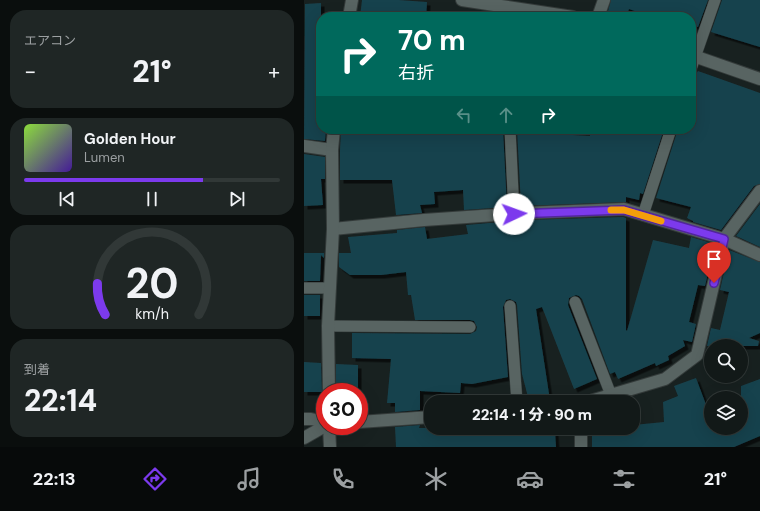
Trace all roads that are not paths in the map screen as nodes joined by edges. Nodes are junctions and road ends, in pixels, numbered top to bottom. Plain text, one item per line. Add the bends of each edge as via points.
1 (352, 0) edge
2 (462, 0) edge
3 (604, 0) edge
4 (715, 0) edge
5 (503, 3) edge
6 (350, 12) edge
7 (548, 12) edge
8 (600, 12) edge
9 (696, 48) edge
10 (696, 57) edge
11 (760, 79) edge
12 (334, 134) edge
13 (510, 134) edge
14 (669, 134) edge
15 (304, 146) edge
16 (332, 150) junction
17 (760, 190) edge
18 (514, 214) junction
19 (643, 215) junction
20 (333, 229) junction
21 (724, 239) junction
22 (760, 255) edge
23 (304, 288) edge
24 (330, 288) junction
25 (574, 302) dead end
26 (510, 306) dead end
27 (328, 326) junction
28 (470, 327) dead end
29 (329, 383) edge
30 (516, 395) edge
31 (611, 395) joint
32 (424, 417) edge
33 (304, 419) edge
34 (316, 420) edge
35 (368, 421) edge
36 (316, 431) edge
37 (329, 435) edge
38 (581, 435) edge
39 (304, 438) edge
40 (330, 447) edge
41 (582, 447) edge

1 - 6 street
2 - 5 street
3 - 8 street
4 - 9 lane
5 - 7 street
10 - 11 street
12 - 16 street
13 - 18 lane
14 - 19 lane
15 - 16 street
16 - 20 street
17 - 21 street
18 - 19 street via 624,210
18 - 20 street
19 - 21 street
20 - 24 street
21 - 22 street
21 - 31 street via 697,355 665,379
23 - 24 lane
24 - 27 street
25 - 31 lane
26 - 30 lane
27 - 28 lane
27 - 29 street
32 - 35 street
33 - 34 street
36 - 39 street
37 - 40 street
38 - 41 street

